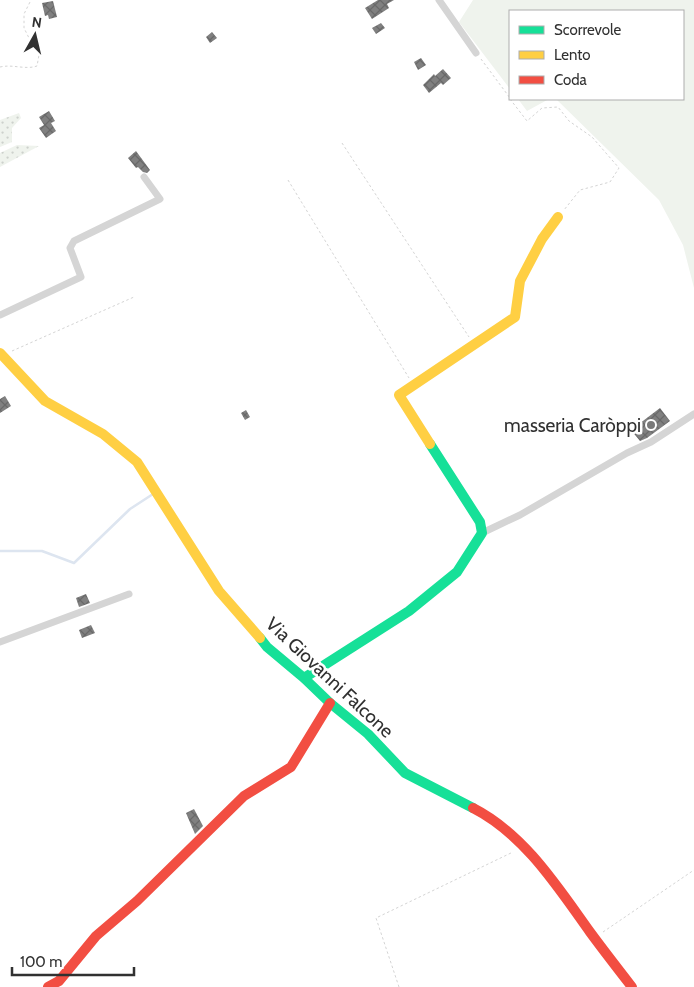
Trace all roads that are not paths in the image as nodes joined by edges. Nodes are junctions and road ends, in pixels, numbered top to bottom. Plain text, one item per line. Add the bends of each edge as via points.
1 (439, 0) edge
2 (476, 53) road end
3 (144, 177) dead end
4 (558, 217) road end
5 (0, 316) edge
6 (1, 354) edge
7 (694, 414) edge
8 (482, 533) junction
9 (129, 594) dead end
10 (0, 642) edge
11 (304, 678) junction
12 (330, 703) junction
13 (48, 987) edge
14 (632, 987) edge

1 - 2 street
3 - 5 street via 160,199 71,244 81,277
4 - 8 street via 520,280 515,317 399,395 480,522
6 - 11 street, Via Giovanni Falcone via 45,401 103,434 137,462 220,591 267,647
7 - 8 street via 651,442
8 - 11 street via 457,572 409,610
9 - 10 street
11 - 12 street, Via Giovanni Falcone
12 - 13 street via 291,767 244,796 137,901 96,936 59,981
12 - 14 street, Via Giovanni Falcone via 368,734 405,773 489,816 522,847 549,874

